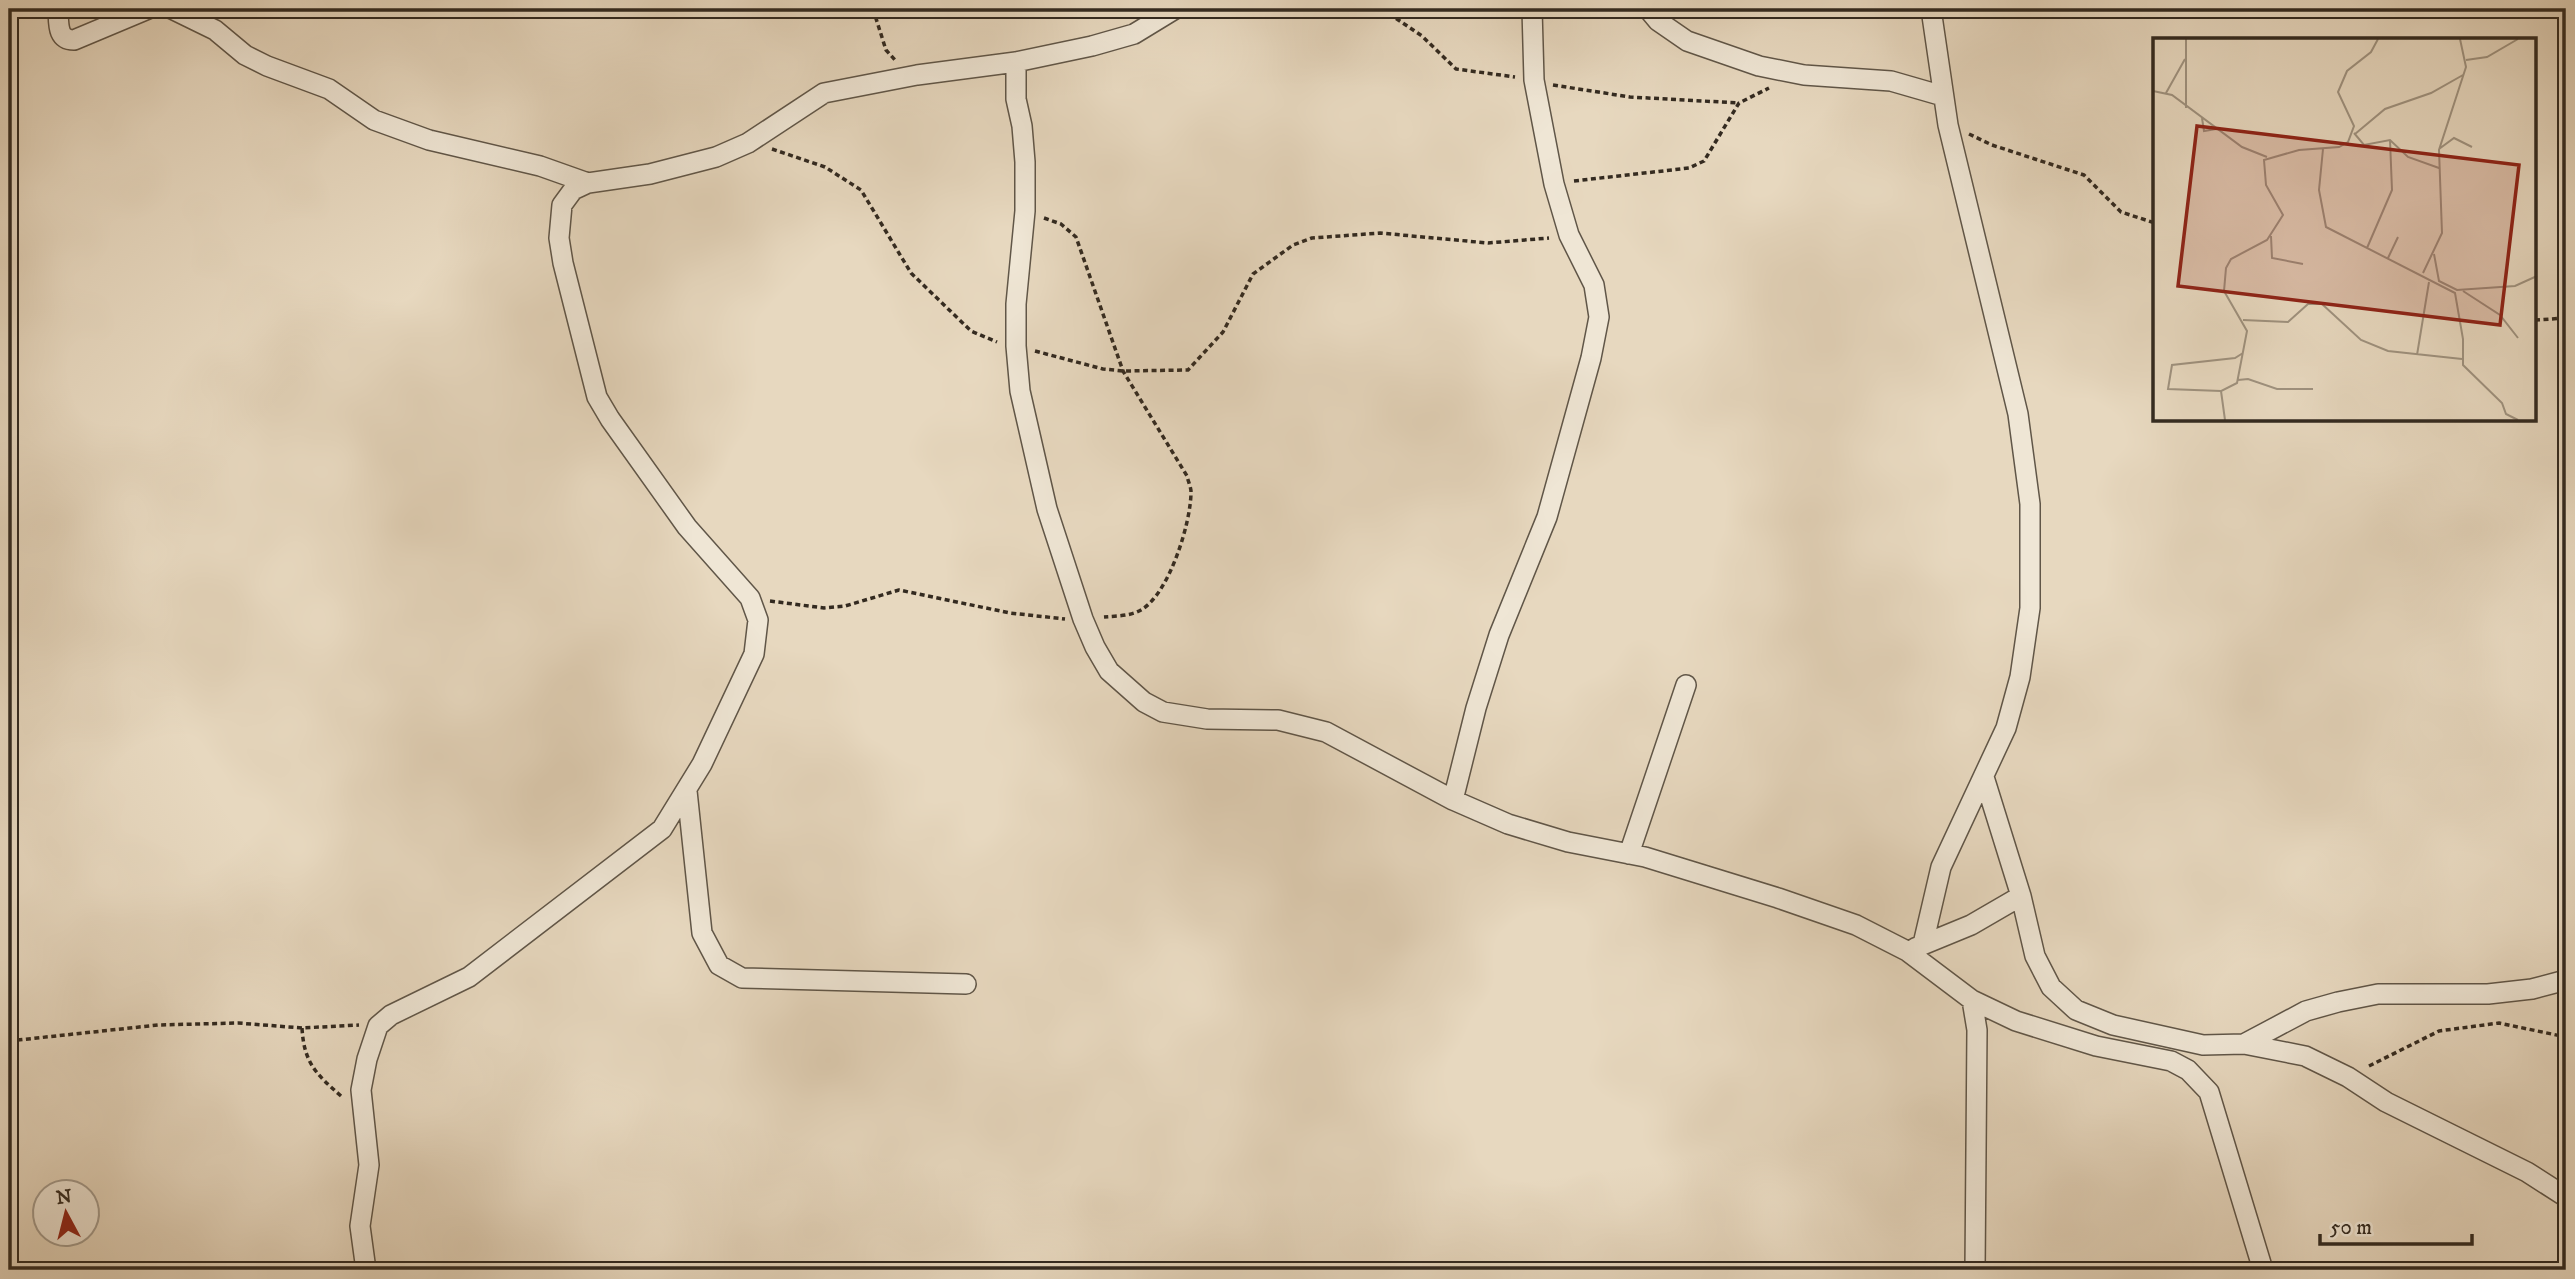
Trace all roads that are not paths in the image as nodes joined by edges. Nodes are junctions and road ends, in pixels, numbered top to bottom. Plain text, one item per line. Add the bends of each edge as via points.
1 (58, 9) edge
2 (148, 9) edge
3 (173, 9) edge
4 (1532, 9) edge
5 (1648, 9) edge
6 (1931, 9) edge
7 (1173, 11) edge
8 (1016, 62) junction
9 (1943, 96) junction
10 (546, 168) junction
11 (588, 183) junction
12 (561, 212) junction
13 (1686, 685) dead end
14 (1984, 777) junction
15 (687, 791) junction
16 (1453, 800) junction
17 (1629, 854) junction
18 (2021, 896) junction
19 (1915, 947) junction
20 (2566, 981) edge
21 (966, 984) dead end
22 (1972, 1000) junction
23 (2245, 1044) junction
24 (2566, 1197) edge
25 (366, 1270) edge
26 (1975, 1270) edge
27 (2263, 1270) edge

1 - 2 street via 60,31 68,40
3 - 10 street via 215,30 245,55 329,89 374,120 429,140
4 - 16 street via 1534,80 1554,184 1569,235 1594,285 1599,317 1547,517 1499,635
5 - 9 street via 1687,41 1759,66 1804,75 1891,81
6 - 9 street
7 - 8 street via 1134,34
8 - 11 street via 824,93 756,138 706,160
8 - 16 street via 1025,211 1016,304 1020,391 1047,509 1083,619 1109,671 1144,702 1163,712 1207,719 1278,720 1326,732
9 - 14 street via 2018,414 2030,504 2030,608 2020,677 2006,727
10 - 11 street
10 - 12 street via 554,178
11 - 12 street via 573,190
12 - 15 street via 559,238 597,397 687,527 750,598 758,620 754,654
13 - 17 street
14 - 18 street
14 - 19 street via 1941,867
15 - 21 street via 702,933 719,965 742,978
15 - 25 street via 662,829 507,949 469,977 391,1015 379,1026 361,1090 369,1165 360,1226
16 - 17 street via 1508,824
17 - 19 street via 1778,898
18 - 19 street via 1971,925
18 - 23 street via 2035,956 2051,986 2076,1010 2113,1024 2203,1045
19 - 22 street
20 - 23 street via 2488,994 2378,995 2337,1002 2305,1012
22 - 26 street via 1977,1030
22 - 27 street via 2063,1037 2171,1061 2189,1070 2210,1092
23 - 24 street via 2305,1056

